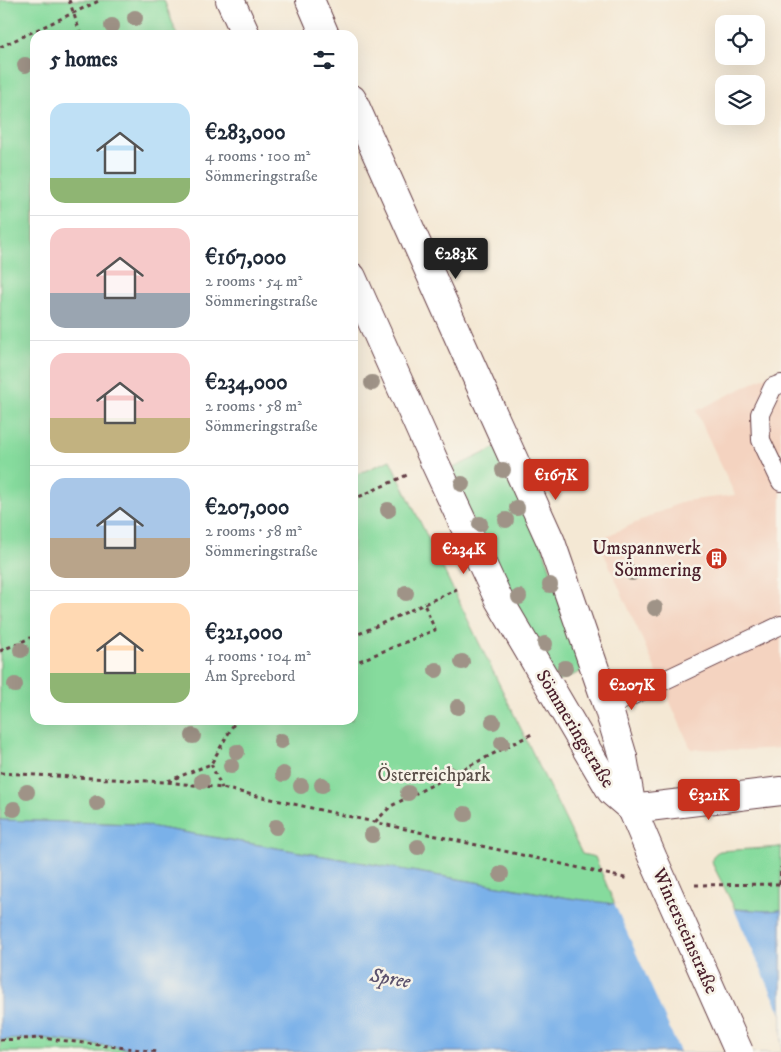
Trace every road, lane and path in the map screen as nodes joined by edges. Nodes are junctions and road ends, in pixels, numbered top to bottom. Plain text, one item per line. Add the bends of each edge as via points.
1 (69, 0) edge
2 (101, 0) edge
3 (230, 0) edge
4 (310, 0) edge
5 (37, 30) edge
6 (79, 30) edge
7 (244, 30) edge
8 (323, 30) edge
9 (30, 33) edge
10 (0, 47) edge
11 (358, 113) edge
12 (358, 290) edge
13 (781, 384) edge
14 (407, 475) dead end
15 (781, 482) edge
16 (358, 497) edge
17 (457, 589) dead end
18 (424, 604) junction
19 (781, 625) edge
20 (358, 634) edge
21 (30, 638) edge
22 (0, 651) edge
23 (358, 662) edge
24 (608, 707) junction
25 (233, 725) edge
26 (532, 734) dead end
27 (211, 764) junction
28 (0, 773) edge
29 (166, 782) junction
30 (222, 788) junction
31 (781, 791) edge
32 (632, 809) junction
33 (374, 822) junction
34 (781, 867) edge
35 (634, 880) dead end
36 (781, 884) edge
37 (693, 885) dead end
38 (0, 1040) edge
39 (158, 1052) edge
40 (739, 1052) edge

1 - 6 path, bridge
2 - 5 path
3 - 7 street
4 - 8 street
9 - 10 path
11 - 24 street, Sömmeringstraße via 551,542
12 - 32 street, Sömmeringstraße via 499,600 611,792
13 - 15 lane via 773,387 760,414 761,440
14 - 16 path
17 - 18 path
18 - 20 path
18 - 23 path via 435,630
19 - 24 lane
21 - 22 path
24 - 32 street, Sömmeringstraße via 623,757
25 - 27 path
26 - 33 path via 391,806
27 - 29 path
27 - 30 path
28 - 29 path
29 - 30 path
30 - 33 path
31 - 32 street
32 - 40 street, Wintersteinstraße, bridge
33 - 35 path
34 - 36 path
36 - 37 path
38 - 39 path via 42,1038

